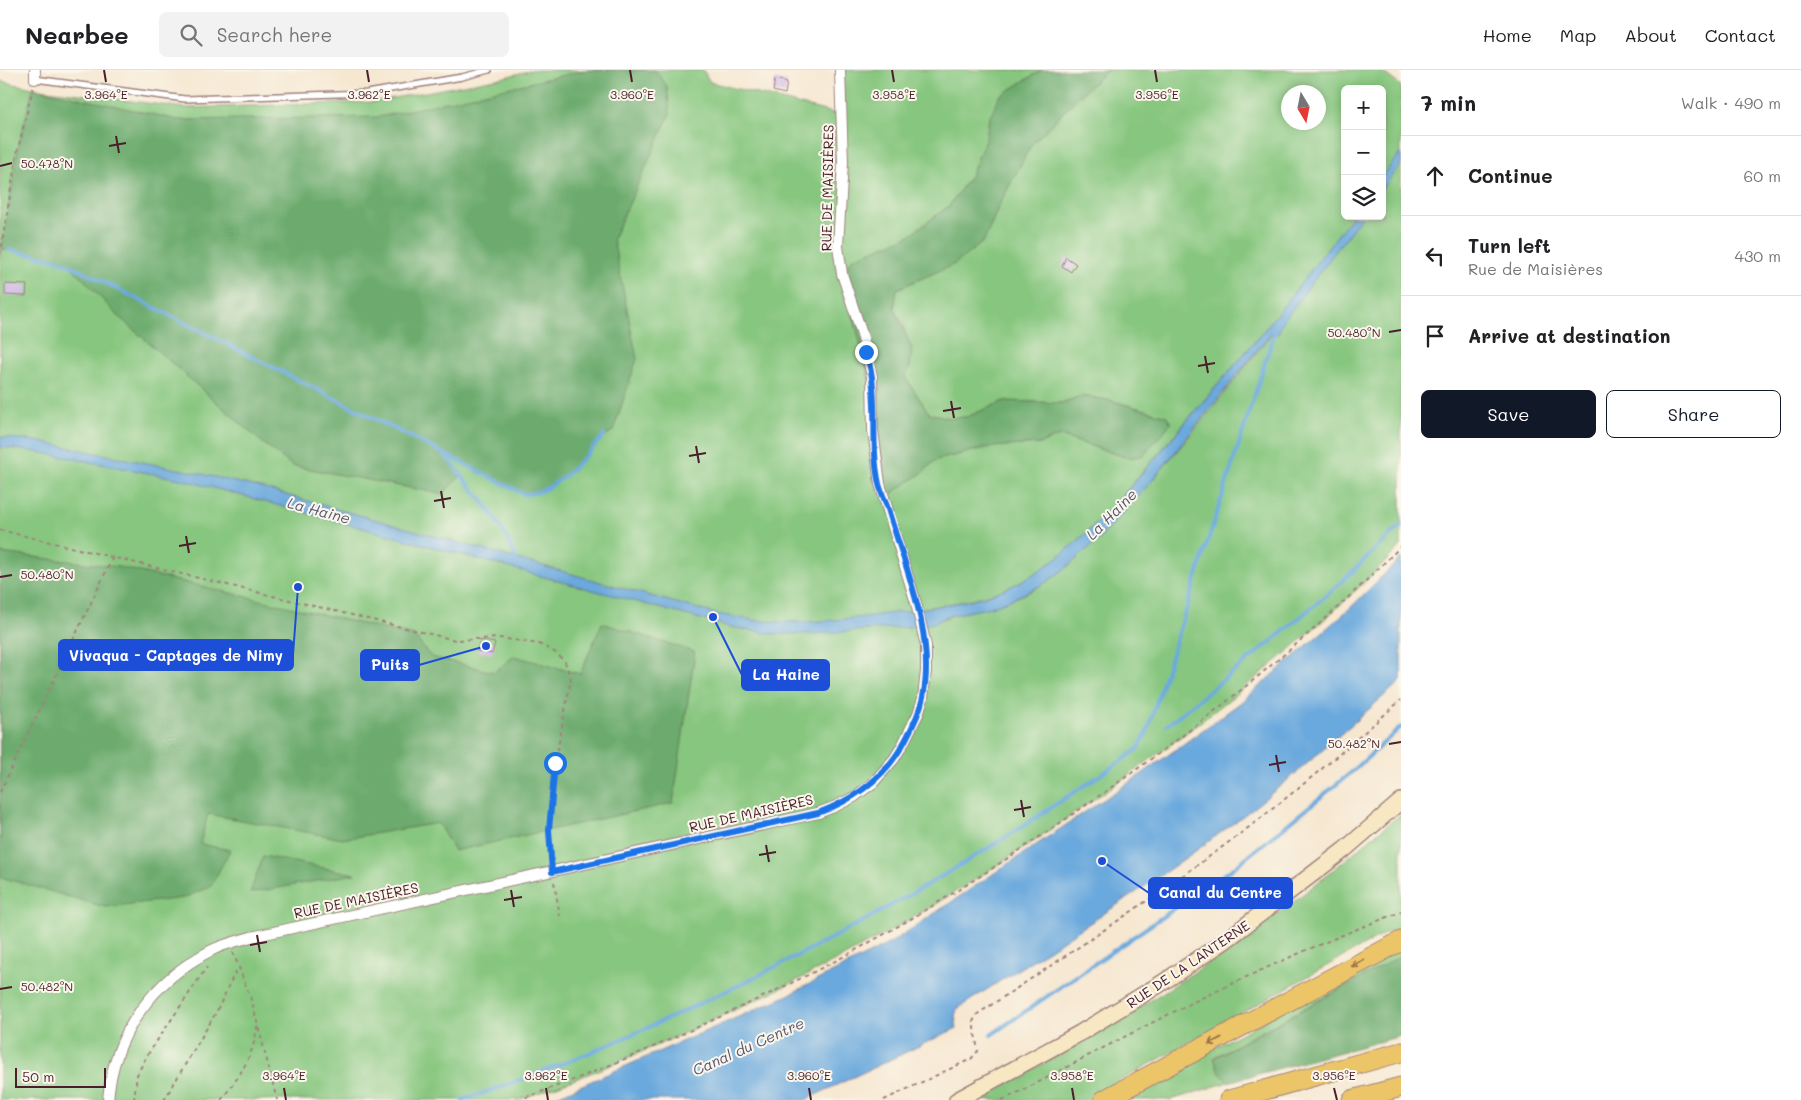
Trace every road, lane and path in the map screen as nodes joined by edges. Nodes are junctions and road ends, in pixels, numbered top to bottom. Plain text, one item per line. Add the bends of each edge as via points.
1 (489, 70) edge
2 (840, 70) edge
3 (35, 74) edge
4 (0, 255) edge
5 (0, 530) edge
6 (1401, 546) edge
7 (112, 557) junction
8 (1401, 700) edge
9 (0, 792) edge
10 (1401, 801) edge
11 (552, 872) junction
12 (1401, 912) edge
13 (560, 916) dead end
14 (1401, 940) edge
15 (225, 945) junction
16 (238, 968) dead end
17 (258, 1024) junction
18 (1396, 1053) edge
19 (1401, 1087) edge
20 (108, 1100) edge
21 (134, 1100) edge
22 (164, 1100) edge
23 (220, 1100) edge
24 (277, 1100) edge
25 (518, 1100) edge
26 (884, 1100) edge
27 (957, 1100) edge
28 (1002, 1100) edge
29 (1104, 1100) edge
30 (1229, 1100) edge
31 (1352, 1100) edge

1 - 3 lane via 366,93 185,98
2 - 11 street, RUE DE MAISIÈRES via 843,163 838,246 842,274 872,376 873,430 880,484 926,646 923,698 918,714 894,760 872,783 836,806 818,813
3 - 4 path via 17,153
5 - 7 path
6 - 25 path via 1319,624 1183,736 956,891 878,938 795,982 669,1040
7 - 9 path
7 - 11 path via 456,640 500,638 539,644 556,653 565,662 571,679 555,763 549,830
8 - 26 path via 1231,841 976,1015 973,1022 978,1051 971,1059
10 - 27 main road, RUE DE LA LANTERNE via 1294,890 1202,957 1080,1033
11 - 13 path
11 - 15 street, RUE DE MAISIÈRES
12 - 28 path via 1334,937 1216,991
14 -> 29 highway
15 - 17 path via 252,1002
15 - 20 street, RUE DE MAISIÈRES via 176,972 142,1007 123,1040
15 - 21 path via 146,1057 138,1075
16 - 22 path via 217,1011
17 - 23 path via 256,1044 249,1059
17 - 24 path
18 - 30 highway
19 - 31 highway

